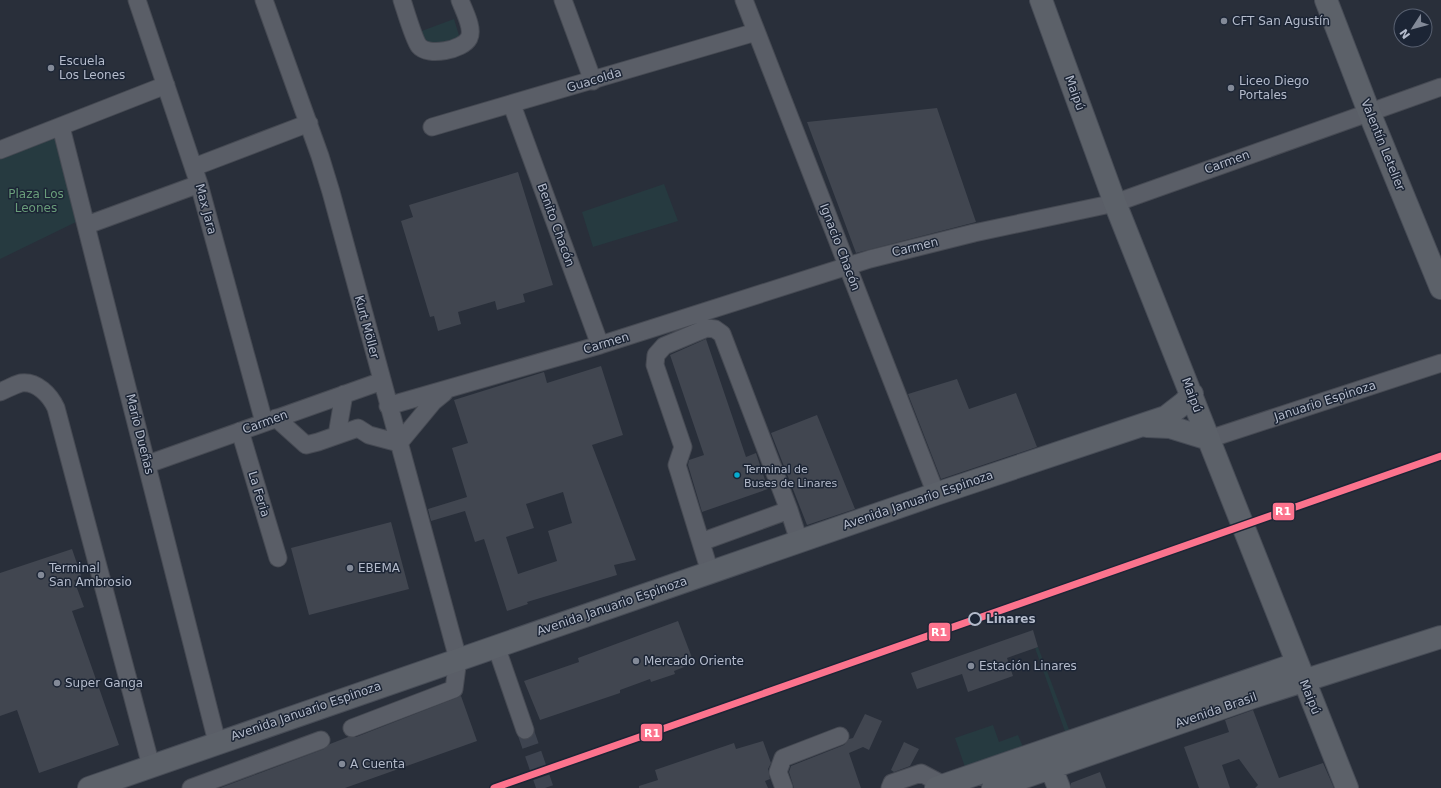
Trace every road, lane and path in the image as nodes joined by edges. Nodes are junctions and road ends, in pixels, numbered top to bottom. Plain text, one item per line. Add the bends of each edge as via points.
1 (137, 0) edge
2 (264, 0) edge
3 (402, 0) edge
4 (460, 0) edge
5 (563, 0) edge
6 (744, 0) edge
7 (1041, 0) edge
8 (1326, 0) edge
9 (756, 32) junction
10 (593, 81) junction
11 (166, 85) junction
12 (1441, 87) edge
13 (512, 105) junction
14 (1369, 112) junction
15 (309, 123) junction
16 (61, 127) junction
17 (432, 127) dead end
18 (0, 150) edge
19 (194, 167) junction
20 (199, 184) junction
21 (1115, 203) junction
22 (87, 225) junction
23 (847, 266) junction
24 (1441, 288) edge
25 (600, 345) junction
26 (1441, 363) edge
27 (382, 381) junction
28 (449, 389) junction
29 (0, 392) edge
30 (344, 394) junction
31 (1192, 394) junction
32 (388, 406) junction
33 (270, 420) junction
34 (1136, 427) junction
35 (240, 431) junction
36 (337, 435) junction
37 (1209, 439) junction
38 (399, 443) junction
39 (148, 464) junction
40 (936, 494) junction
41 (789, 510) junction
42 (799, 541) junction
43 (701, 542) junction
44 (278, 558) dead end
45 (710, 572) junction
46 (1441, 637) edge
47 (496, 646) junction
48 (458, 659) junction
49 (1300, 672) junction
50 (352, 728) dead end
51 (524, 730) tunnel mouth
52 (840, 736) dead end
53 (321, 740) dead end
54 (217, 742) junction
55 (1047, 759) junction
56 (151, 766) junction
57 (942, 786) edge
58 (89, 788) edge
59 (191, 788) edge
60 (784, 788) edge
61 (890, 788) edge
62 (993, 788) edge
63 (1059, 788) edge
64 (1347, 788) edge

1 - 11 street, Max Jara
2 - 15 street, Kurt Möller
3 - 4 street via 418,46 427,52 436,53 463,44 469,38 470,29
5 - 10 street
6 - 9 street, Ignacio Chacón
7 - 21 main road, Maipú
8 - 14 main road, Valentín Letelier
9 - 10 street, Guacolda
9 - 23 street, Ignacio Chacón
10 - 13 street, Guacolda
11 - 16 street
11 - 19 street, Max Jara
12 - 14 street, Carmen
13 - 17 street, Guacolda
13 - 25 street, Benito Chacón
14 - 21 street, Carmen
14 - 24 main road, Valentín Letelier
15 - 19 street
15 - 27 street, Kurt Möller via 331,192
16 - 18 street
16 - 22 street, Mario Dueñas
19 - 20 street, Max Jara
20 - 22 street
20 - 33 street, Max Jara
21 - 23 street, Carmen via 974,233
21 - 31 main road, Maipú
22 - 39 street, Mario Dueñas
23 - 25 street, Carmen
23 - 40 street, Ignacio Chacón
25 - 28 street, Carmen
26 - 37 street, Januario Espinoza
27 - 30 street, Carmen
27 - 32 street, Kurt Möller
28 - 32 street, Carmen
28 - 38 street via 433,402
29 - 56 street via 22,383 30,384 44,391 56,408
30 - 33 street, Carmen
30 - 36 street
31 - 34 main road, Avenida Januario Espinoza via 1172,414
31 - 37 main road, Maipú
32 - 38 street, Kurt Möller
33 - 35 street, Carmen
33 - 36 street via 306,445
34 - 37 main road, Avenida Januario Espinoza via 1170,427
34 - 40 main road, Avenida Januario Espinoza
35 - 39 street, Carmen
35 - 44 street, La Feria
36 - 38 street via 358,428 369,436
37 - 49 main road, Maipú
38 - 48 street, Kurt Möller
39 - 54 street, Mario Dueñas
40 - 42 main road, Avenida Januario Espinoza
41 - 42 street
41 - 43 street
41 - 43 street via 722,334 715,329 707,328 664,346 659,350 655,360 656,370 683,447 677,465
42 - 45 main road, Avenida Januario Espinoza
43 - 45 street
45 - 47 main road, Avenida Januario Espinoza
46 - 49 main road, Avenida Brasil
47 - 48 main road, Avenida Januario Espinoza
47 - 51 street
48 - 50 street via 454,689
48 - 54 main road, Avenida Januario Espinoza
49 - 55 main road, Avenida Brasil
49 - 64 main road, Maipú
52 - 60 street via 782,758 778,772
53 - 59 street
54 - 56 main road, Avenida Januario Espinoza
55 - 57 main road, Avenida Brasil
55 - 62 main road, Avenida Brasil
55 - 63 main road
56 - 58 main road, Avenida Januario Espinoza
57 - 61 street via 921,773 892,783

